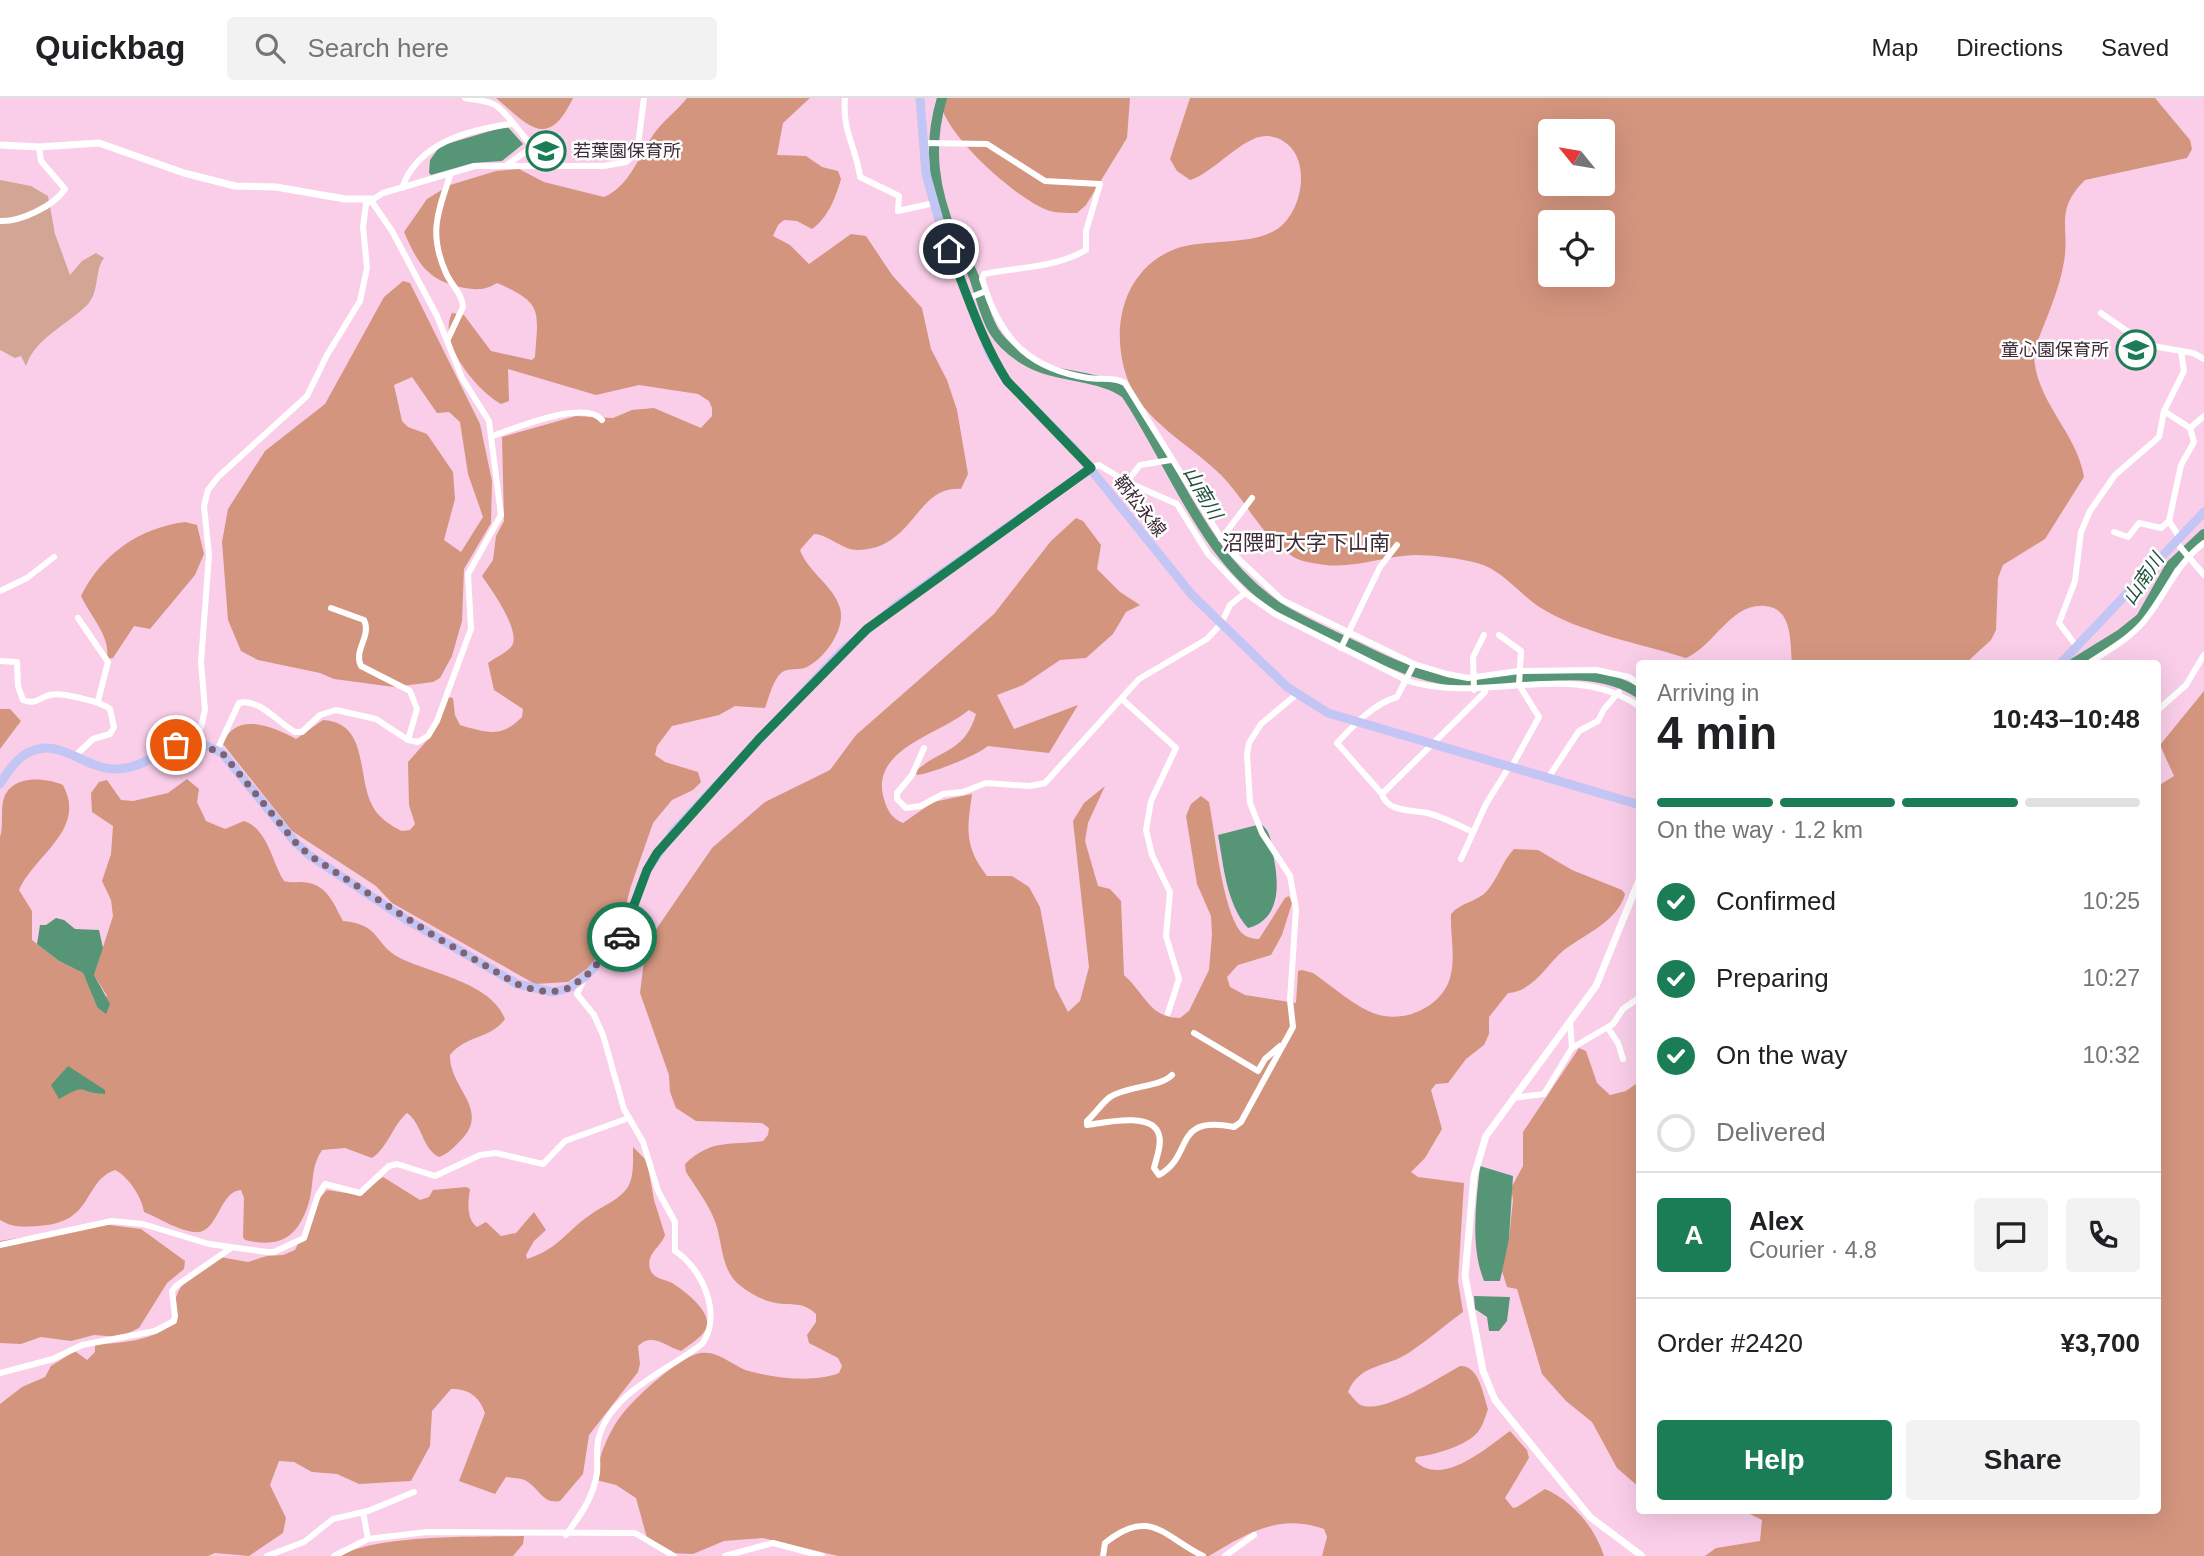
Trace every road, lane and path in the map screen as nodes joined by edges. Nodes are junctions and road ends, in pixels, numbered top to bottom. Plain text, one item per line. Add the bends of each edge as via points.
1 (465, 98) edge
2 (645, 98) edge
3 (845, 98) edge
4 (920, 98) edge
5 (511, 124) junction
6 (925, 143) junction
7 (0, 145) edge
8 (39, 147) junction
9 (531, 148) junction
10 (506, 165) junction
11 (545, 166) junction
12 (451, 173) junction
13 (402, 188) junction
14 (371, 199) junction
15 (934, 203) junction
16 (0, 221) edge
17 (986, 291) junction
18 (972, 297) junction
19 (2101, 313) dead end
20 (447, 341) junction
21 (2181, 351) junction
22 (2204, 359) edge
23 (2164, 411) junction
24 (2204, 416) edge
25 (602, 420) dead end
26 (2190, 428) junction
27 (493, 436) junction
28 (1169, 460) junction
29 (1091, 468) junction
30 (1127, 482) junction
31 (1251, 498) dead end
32 (2204, 512) edge
33 (2169, 521) junction
34 (2114, 532) dead end
35 (1221, 539) junction
36 (2179, 542) junction
37 (2204, 543) edge
38 (1397, 545) dead end
39 (2189, 554) junction
40 (54, 557) dead end
41 (2204, 575) edge
42 (0, 591) edge
43 (1245, 593) junction
44 (331, 608) dead end
45 (78, 618) dead end
46 (1221, 624) junction
47 (1348, 633) junction
48 (1484, 635) dead end
49 (1499, 635) dead end
50 (1342, 646) junction
51 (2077, 648) junction
52 (2204, 655) edge
53 (2065, 660) edge
54 (2094, 660) edge
55 (0, 661) edge
56 (1414, 665) junction
57 (1519, 678) junction
58 (1409, 679) junction
59 (1636, 682) edge
60 (1475, 683) junction
61 (1484, 689) junction
62 (1619, 692) junction
63 (1297, 694) junction
64 (1123, 700) junction
65 (98, 701) junction
66 (1636, 704) edge
67 (2161, 707) edge
68 (1356, 723) junction
69 (408, 740) junction
70 (197, 743) junction
71 (1431, 745) junction
72 (924, 748) dead end
73 (216, 750) junction
74 (74, 757) junction
75 (1510, 767) junction
76 (1548, 778) junction
77 (0, 784) edge
78 (1382, 794) junction
79 (1636, 804) edge
80 (1473, 832) junction
81 (1461, 859) dead end
82 (1636, 889) edge
83 (585, 977) junction
84 (1636, 999) edge
85 (1168, 1013) dead end
86 (1570, 1022) junction
87 (1608, 1028) junction
88 (1194, 1033) dead end
89 (1287, 1040) junction
90 (1573, 1048) junction
91 (1623, 1059) dead end
92 (1172, 1074) dead end
93 (1511, 1098) junction
94 (629, 1118) junction
95 (0, 1245) edge
96 (231, 1248) junction
97 (0, 1373) edge
98 (414, 1492) dead end
99 (363, 1512) junction
100 (566, 1535) junction
101 (1254, 1535) dead end
102 (368, 1539) junction
103 (267, 1556) edge
104 (334, 1556) edge
105 (674, 1556) edge
106 (725, 1556) edge
107 (822, 1556) edge
108 (1103, 1556) edge
109 (1203, 1556) edge
110 (1225, 1556) edge
111 (1642, 1556) edge

1 - 5 street via 494,104
2 - 11 street via 638,145 626,162
3 - 15 street via 846,134 860,177 899,196 898,211
4 - 6 main road
5 - 9 street
5 - 13 street via 440,142
6 - 15 main road via 926,174
6 - 17 street via 988,144 1045,181 1100,184 1086,231 1086,250 1042,267 984,274
7 - 8 street
8 - 14 street via 99,143 234,186
8 - 16 street via 41,161 65,189 59,198 13,222
9 - 10 street
9 - 11 street
10 - 11 street
10 - 12 street
12 - 13 street
12 - 20 street via 437,208 436,236 444,270 463,307
13 - 14 street
14 - 20 street
14 - 70 street via 363,227 367,268 360,300 317,379 307,396 208,491 204,506 209,555 201,662 205,710
15 - 18 main road
17 - 18 street
17 - 28 street via 1000,327 1036,361 1086,378 1125,383 1164,444
18 - 29 main road via 990,354 1007,381
19 - 21 street via 2147,345
20 - 27 street
21 - 22 street
21 - 23 street via 2184,370
23 - 26 street
23 - 51 street via 2159,437 2102,490 2081,532 2075,581 2059,623
24 - 26 street
25 - 27 street via 593,412 575,411
26 - 33 street via 2194,442 2181,465
27 - 69 street via 501,515 468,574 471,629 437,721 428,736 418,742
28 - 30 street via 1140,465
28 - 35 street
29 - 30 street via 1099,465
29 - 46 main road, 鞆松永線 via 1163,560
29 - 83 main road, 鞆松永線 via 897,606 840,653 663,845 647,870 623,936
30 - 43 street via 1177,504 1208,555
31 - 35 street
32 - 36 main road
33 - 34 street via 2161,528 2139,523 2128,537
33 - 36 street
35 - 47 street via 1282,600
36 - 39 street
36 - 51 main road
37 - 39 street
38 - 47 street via 1380,567
39 - 41 street
39 - 54 street via 2141,624
40 - 42 street
43 - 46 street via 1230,604
43 - 50 street via 1275,614
44 - 69 street via 364,620 367,631 358,660 361,666 410,691 416,709
45 - 65 street via 108,662
46 - 63 main road, 鞆松永線
46 - 64 street via 1207,639 1139,679
47 - 50 street
47 - 56 street
48 - 60 street via 1473,657
49 - 57 street via 1521,651
50 - 58 street
51 - 53 main road
52 - 67 street via 2186,685
55 - 65 street via 17,662 21,695 31,703 57,695
56 - 58 street
56 - 60 street
57 - 59 street via 1595,670
57 - 60 street
57 - 61 street
57 - 62 street
57 - 75 street via 1539,717
58 - 60 street via 1428,687
58 - 68 street via 1397,697 1387,699
60 - 61 street
61 - 71 street
62 - 66 street
62 - 76 street via 1598,721 1579,731
63 - 68 main road, 鞆松永線
63 - 89 street via 1261,724 1247,754 1255,820 1283,862 1296,897 1290,1000 1293,1027
64 - 72 street via 1050,779 1039,785 986,783 906,808 897,793 912,775
64 - 85 street via 1176,748 1151,801 1146,830 1170,892 1166,936 1179,979
65 - 74 street via 110,709 114,727 105,738 93,738
68 - 71 main road, 鞆松永線
68 - 78 street via 1337,743
69 - 73 street via 376,719 335,710 295,732 260,707 243,702
70 - 73 main road, 鞆松永線
70 - 74 main road via 176,745 120,769 102,768
71 - 75 main road, 鞆松永線
71 - 78 street
73 - 83 main road, 鞆松永線 via 302,849 404,918 535,990 569,988
74 - 77 main road via 46,748 26,753 11,765
75 - 76 main road, 鞆松永線
75 - 80 street
76 - 79 main road, 鞆松永線
78 - 80 street via 1393,807 1431,814
80 - 81 street
82 - 86 street via 1604,973
83 - 94 street via 577,994 603,1035
84 - 87 street
86 - 90 street
86 - 93 street
87 - 90 street
87 - 91 street
88 - 89 street via 1258,1071
89 - 92 street via 1241,1122 1234,1127 1215,1124 1197,1128 1159,1175 1154,1168 1159,1146 1156,1129 1131,1120 1087,1125 1108,1099
90 - 93 street via 1544,1094
93 - 111 street via 1486,1136 1474,1176 1465,1276 1483,1371 1495,1400 1590,1517
94 - 96 street via 565,1141 543,1164 496,1153 480,1155 435,1176 402,1165 389,1166 355,1194 325,1184 304,1238 274,1252
94 - 100 street via 675,1222 675,1251 699,1276 711,1317 708,1336 693,1352 644,1381 619,1405 598,1440 597,1471 588,1503
95 - 96 street via 112,1221 143,1224
96 - 97 street via 176,1286 172,1292 176,1316 166,1326 82,1345 53,1359
98 - 99 street
99 - 102 street
99 - 103 street via 333,1519 304,1542
100 - 102 street via 427,1532
100 - 105 street via 635,1533
101 - 110 street
102 - 104 street
106 - 107 street via 778,1543
108 - 109 street via 1111,1538 1146,1524

